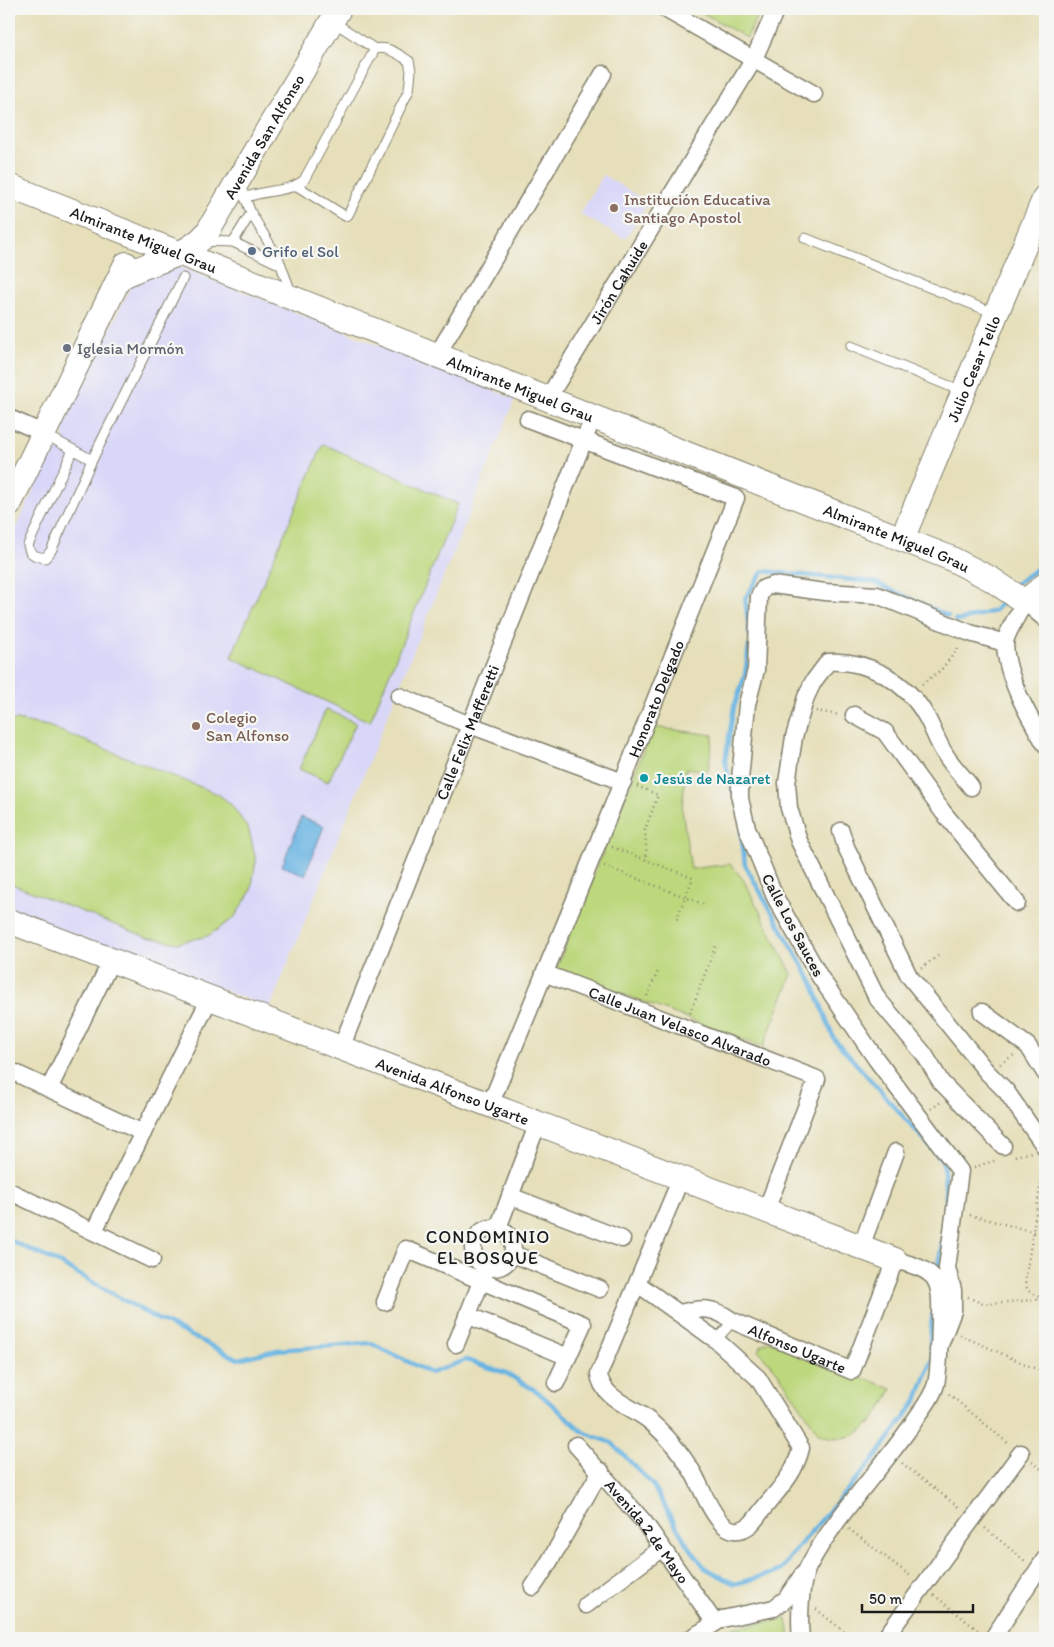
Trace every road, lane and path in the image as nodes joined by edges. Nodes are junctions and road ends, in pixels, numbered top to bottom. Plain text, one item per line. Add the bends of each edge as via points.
1 (665, 9) edge
2 (776, 9) edge
3 (332, 13) edge
4 (375, 49) junction
5 (754, 59) junction
6 (603, 74) dead end
7 (814, 94) dead end
8 (9, 186) edge
9 (297, 186) junction
10 (242, 189) junction
11 (1045, 198) edge
12 (251, 212) junction
13 (805, 238) dead end
14 (143, 240) junction
15 (200, 241) junction
16 (233, 242) junction
17 (281, 265) junction
18 (181, 266) junction
19 (120, 278) junction
20 (294, 299) junction
21 (997, 314) junction
22 (851, 346) dead end
23 (437, 355) junction
24 (964, 392) junction
25 (548, 398) junction
26 (593, 416) junction
27 (9, 418) edge
28 (528, 419) dead end
29 (43, 433) junction
30 (584, 440) junction
31 (73, 450) junction
32 (92, 460) junction
33 (9, 504) edge
34 (902, 539) junction
35 (1045, 585) edge
36 (1025, 602) junction
37 (1045, 619) edge
38 (970, 632) junction
39 (1005, 642) junction
40 (909, 692) junction
41 (399, 696) dead end
42 (803, 707) junction
43 (854, 715) joint
44 (470, 725) junction
45 (1045, 744) edge
46 (740, 780) junction
47 (628, 783) junction
48 (787, 784) junction
49 (972, 787) dead end
50 (841, 832) dead end
51 (610, 846) dead end
52 (647, 860) junction
53 (603, 866) dead end
54 (686, 897) junction
55 (1017, 903) dead end
56 (706, 904) dead end
57 (676, 921) dead end
58 (10, 923) edge
59 (716, 944) dead end
60 (938, 956) dead end
61 (112, 960) junction
62 (659, 969) dead end
63 (544, 972) junction
64 (909, 976) junction
65 (210, 998) junction
66 (646, 1000) dead end
67 (982, 1012) dead end
68 (689, 1016) dead end
69 (341, 1048) junction
70 (9, 1070) edge
71 (1045, 1073) edge
72 (49, 1089) junction
73 (490, 1105) junction
74 (538, 1123) junction
75 (143, 1133) junction
76 (1004, 1146) dead end
77 (1045, 1147) edge
78 (896, 1152) dead end
79 (1045, 1157) edge
80 (681, 1178) junction
81 (9, 1191) edge
82 (510, 1196) junction
83 (766, 1210) junction
84 (955, 1212) junction
85 (498, 1228) junction
86 (94, 1231) junction
87 (1034, 1232) junction
88 (622, 1238) dead end
89 (861, 1247) junction
90 (513, 1254) junction
91 (152, 1260) dead end
92 (895, 1260) junction
93 (484, 1274) junction
94 (638, 1284) junction
95 (600, 1289) dead end
96 (953, 1290) junction
97 (1044, 1299) edge
98 (385, 1302) dead end
99 (680, 1313) junction
100 (467, 1315) junction
101 (733, 1321) junction
102 (948, 1330) junction
103 (716, 1340) junction
104 (456, 1344) dead end
105 (938, 1350) junction
106 (568, 1358) junction
107 (1045, 1373) edge
108 (556, 1383) dead end
109 (936, 1384) junction
110 (576, 1445) dead end
111 (1021, 1453) junction
112 (601, 1471) junction
113 (1045, 1472) edge
114 (662, 1548) junction
115 (1045, 1559) edge
116 (807, 1569) junction
117 (533, 1587) dead end
118 (802, 1597) junction
119 (586, 1605) dead end
120 (704, 1632) edge
121 (801, 1638) edge
122 (852, 1638) edge
123 (885, 1638) edge
124 (993, 1638) edge

1 - 5 street
2 - 5 street, Jirón Cahuide
3 - 4 lane
3 - 10 street, Avenida San Alfonso
4 - 9 lane via 304,180
4 - 9 lane via 391,50 409,61 409,90 351,211 345,216
5 - 7 street
5 - 25 street, Jirón Cahuide
6 - 23 street
8 - 14 street, Almirante Miguel Grau
9 - 10 lane via 256,193
10 - 12 lane
10 - 15 street, Avenida San Alfonso
11 - 21 street, Julio Cesar Tello
12 - 16 lane
12 - 17 lane
13 - 21 lane
14 - 18 street, Almirante Miguel Grau
14 - 19 street
15 - 16 lane
15 - 18 street, Avenida San Alfonso
16 - 17 lane
17 - 20 lane
18 - 19 street, Avenida San Alfonso
18 - 20 street, Almirante Miguel Grau
18 - 32 lane
19 - 29 street
20 - 23 street, Almirante Miguel Grau
21 - 24 street, Julio Cesar Tello
22 - 24 lane
23 - 25 street, Almirante Miguel Grau
24 - 34 street, Julio Cesar Tello
25 - 26 street, Almirante Miguel Grau
26 - 30 street, Calle Felix Mafferetti
26 - 34 street, Almirante Miguel Grau
27 - 29 street
28 - 30 street, Honorato Delgado
29 - 31 lane
29 - 33 street
30 - 44 street, Calle Felix Mafferetti
30 - 47 street, Honorato Delgado via 736,498
31 - 32 lane
31 - 32 lane via 30,537 29,548 36,556 45,558 51,551
34 - 36 street, Almirante Miguel Grau via 950,558
35 - 36 street
36 - 37 street
36 - 39 street
38 - 39 street, Calle Los Sauces
38 - 40 path via 941,670
38 - 46 street, Calle Los Sauces via 878,595 773,585 764,588 759,596 756,670 747,704
39 - 45 street via 1016,686
40 - 42 street via 873,667 828,662 813,682
40 - 49 street via 926,715 945,754
41 - 44 street
42 - 43 path via 836,715
42 - 48 street via 794,737
43 - 55 street via 885,732 943,812
44 - 47 street
44 - 69 street, Calle Felix Mafferetti
46 - 48 path
46 - 84 street, Calle Los Sauces via 740,799 747,828 774,897 820,977 876,1059 960,1171
47 - 52 path via 658,795 645,830
47 - 63 street, Honorato Delgado
48 - 76 street via 789,808 799,841 877,998 924,1054 941,1082
50 - 64 street
51 - 52 path
52 - 54 path via 693,878
53 - 54 path
54 - 56 path
54 - 57 path
58 - 61 street, Avenida Alfonso Ugarte
59 - 68 path
60 - 64 path
61 - 65 street, Avenida Alfonso Ugarte
61 - 72 street
62 - 66 path
63 - 73 street, Honorato Delgado
63 - 83 street, Calle Juan Velasco Alvarado via 817,1080
64 - 77 street via 1006,1091
65 - 69 street, Avenida Alfonso Ugarte
65 - 75 street
67 - 71 street via 1028,1046
69 - 73 street, Avenida Alfonso Ugarte
70 - 72 street
72 - 75 street
73 - 74 street, Avenida Alfonso Ugarte
74 - 80 street, Avenida Alfonso Ugarte
74 - 82 street
75 - 86 street
78 - 89 street
79 - 87 path
80 - 83 street, Avenida Alfonso Ugarte
80 - 94 street
81 - 86 street
82 - 85 street
82 - 88 street
83 - 89 street, Avenida Alfonso Ugarte
84 - 87 path
84 - 96 street, Calle Los Sauces via 946,1268
85 - 90 street via 509,1235
85 - 93 street via 484,1230 473,1246
86 - 91 street
87 - 97 path via 1024,1282 1028,1290
89 - 92 street, Avenida Alfonso Ugarte
90 - 93 street via 505,1264
90 - 95 street
92 - 101 street, Alfonso Ugarte via 852,1371
92 - 105 street via 918,1266 933,1275 941,1292
93 - 98 street via 406,1249
93 - 100 street
93 - 106 street via 583,1324
94 - 99 street
94 - 103 street via 599,1374 601,1384 608,1394 648,1420 669,1441 693,1472 715,1517 739,1530 750,1525 797,1466 801,1448 758,1378
96 - 97 path via 983,1304
96 - 102 street, Calle Los Sauces
99 - 101 street, Alfonso Ugarte via 699,1308 719,1311
99 - 103 street
100 - 104 street
100 - 106 street
101 - 103 lane
102 - 105 street, Calle Los Sauces
102 - 107 path
105 - 109 street
106 - 108 street
109 - 111 path
109 - 116 street via 929,1399 838,1520
110 - 112 street, Avenida 2 de Mayo
111 - 113 path
111 - 123 street
112 - 114 street, Avenida 2 de Mayo
112 - 117 street via 571,1520 554,1558
114 - 119 street
114 - 120 street, Avenida 2 de Mayo
115 - 124 street
116 - 118 street
116 - 120 street via 786,1599 774,1608 722,1619
118 - 121 street
118 - 122 path

